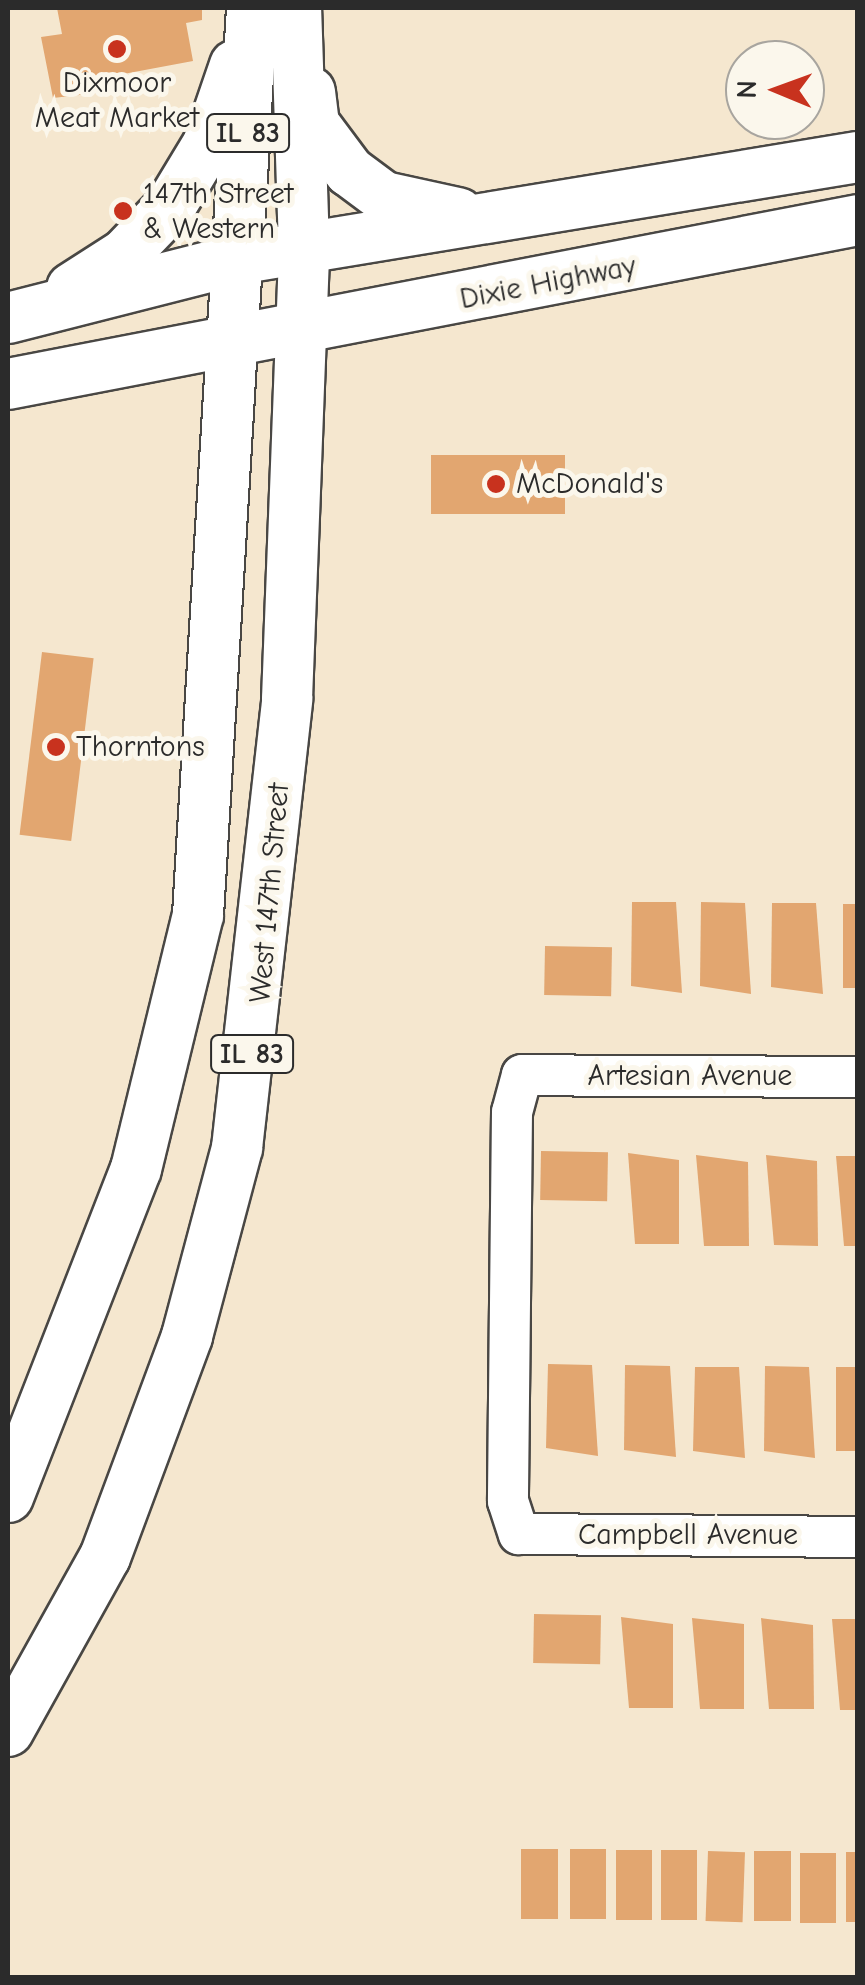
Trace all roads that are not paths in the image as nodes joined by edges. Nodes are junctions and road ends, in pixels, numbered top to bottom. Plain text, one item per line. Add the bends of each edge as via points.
1 (252, 8) edge
2 (297, 8) edge
3 (858, 157) edge
4 (503, 218) junction
5 (858, 220) edge
6 (304, 247) junction
7 (243, 258) junction
8 (8, 317) edge
9 (298, 330) junction
10 (238, 341) junction
11 (8, 384) edge
12 (858, 1078) edge
13 (8, 1498) edge
14 (519, 1534) joint
15 (858, 1537) edge
16 (8, 1731) edge

1 - 7 main road, IL 83
1 - 8 main road via 208,144 170,206 97,273
2 - 4 main road via 314,124 349,170 384,197
2 - 6 main road, West 147th Street / IL 83
3 - 4 main road
4 - 6 main road
5 - 9 main road, Dixie Highway
6 - 7 main road
6 - 9 main road, West 147th Street / IL 83
7 - 8 main road
7 - 10 main road, IL 83
9 - 10 main road, Dixie Highway
9 - 16 main road, West 147th Street / IL 83 via 283,756 237,1148 186,1336 111,1540
10 - 11 main road, Dixie Highway
10 - 13 main road, IL 83 via 198,915 136,1168
12 - 14 street, Artesian Avenue via 522,1075 512,1112 508,1501
14 - 15 street, Campbell Avenue

